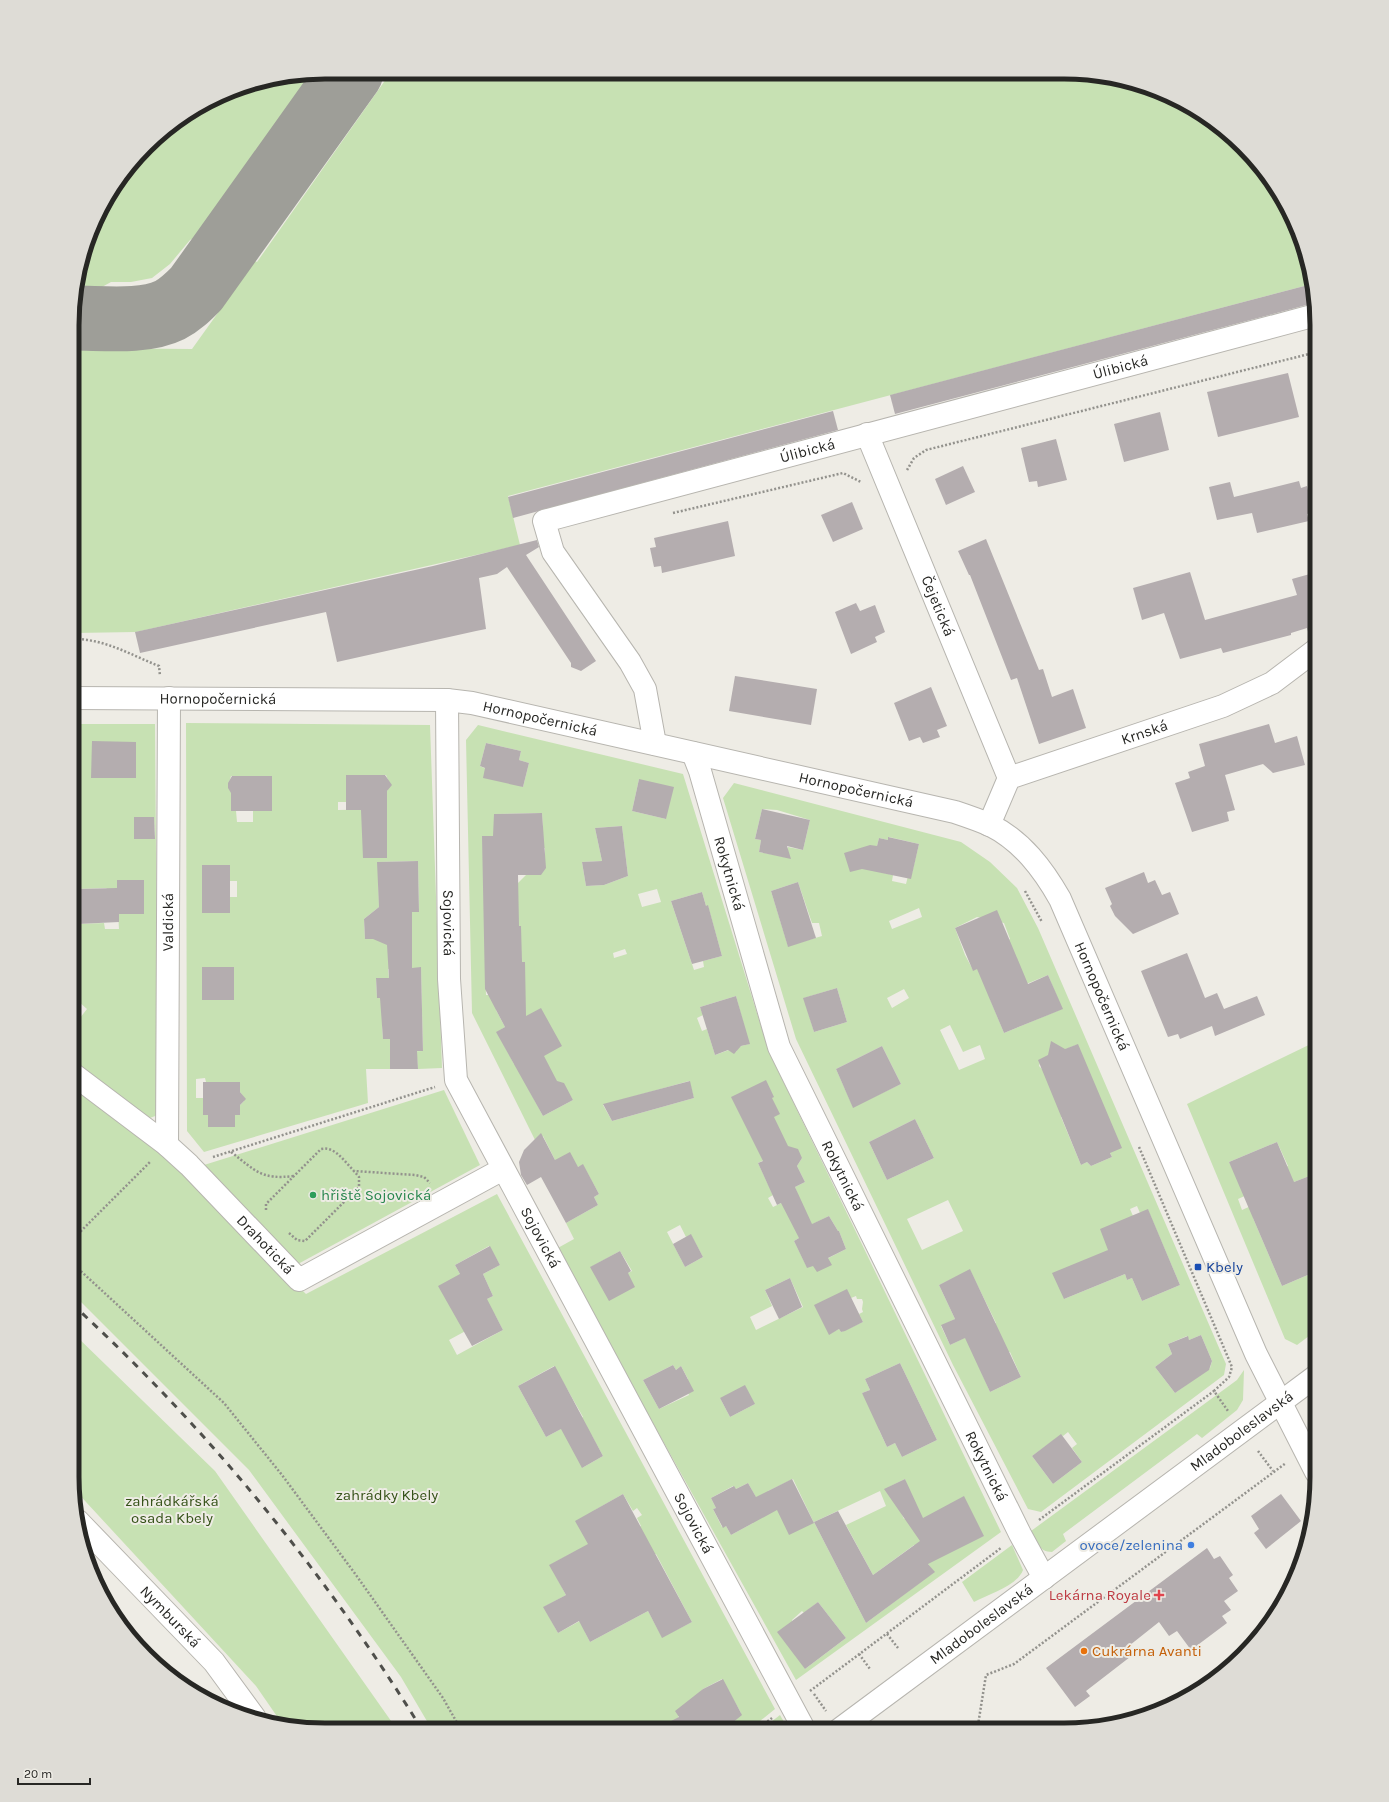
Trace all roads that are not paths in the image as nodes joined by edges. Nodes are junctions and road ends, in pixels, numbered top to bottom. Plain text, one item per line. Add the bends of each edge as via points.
1 (1309, 317) edge
2 (867, 434) junction
3 (1310, 654) edge
4 (79, 698) edge
5 (169, 698) junction
6 (447, 700) junction
7 (655, 744) junction
8 (693, 753) junction
9 (1009, 778) junction
10 (989, 825) junction
11 (79, 1079) edge
12 (167, 1145) junction
13 (503, 1169) junction
14 (1310, 1381) edge
15 (1281, 1403) junction
16 (1310, 1460) edge
17 (85, 1528) edge
18 (1044, 1578) junction
19 (250, 1711) edge
20 (834, 1722) edge
21 (801, 1723) edge

1 - 2 street, Úlibická
2 - 7 street, Úlibická via 544,521 553,552 630,662 645,689
2 - 9 street, Čejetická
3 - 9 street, Krnská via 1272,683 1224,706
4 - 5 street, Hornopočernická
5 - 6 street, Hornopočernická
5 - 12 street, Valdická
6 - 7 street, Hornopočernická via 472,703
6 - 13 street, Sojovická via 449,979 456,1080
7 - 8 street, Hornopočernická
8 - 10 street, Hornopočernická via 955,812
8 - 18 street, Rokytnická via 779,1047 1013,1521
9 - 10 street
10 - 15 street, Hornopočernická via 1017,842 1036,861 1060,899 1252,1344
11 - 12 street, Drahotická
12 - 13 street, Drahotická via 299,1280
13 - 21 street, Sojovická
14 - 15 street, Mladoboleslavská
15 - 16 street, Hornopočernická
15 - 18 street, Mladoboleslavská
17 - 19 street, Nymburská via 214,1662
18 - 20 street, Mladoboleslavská

